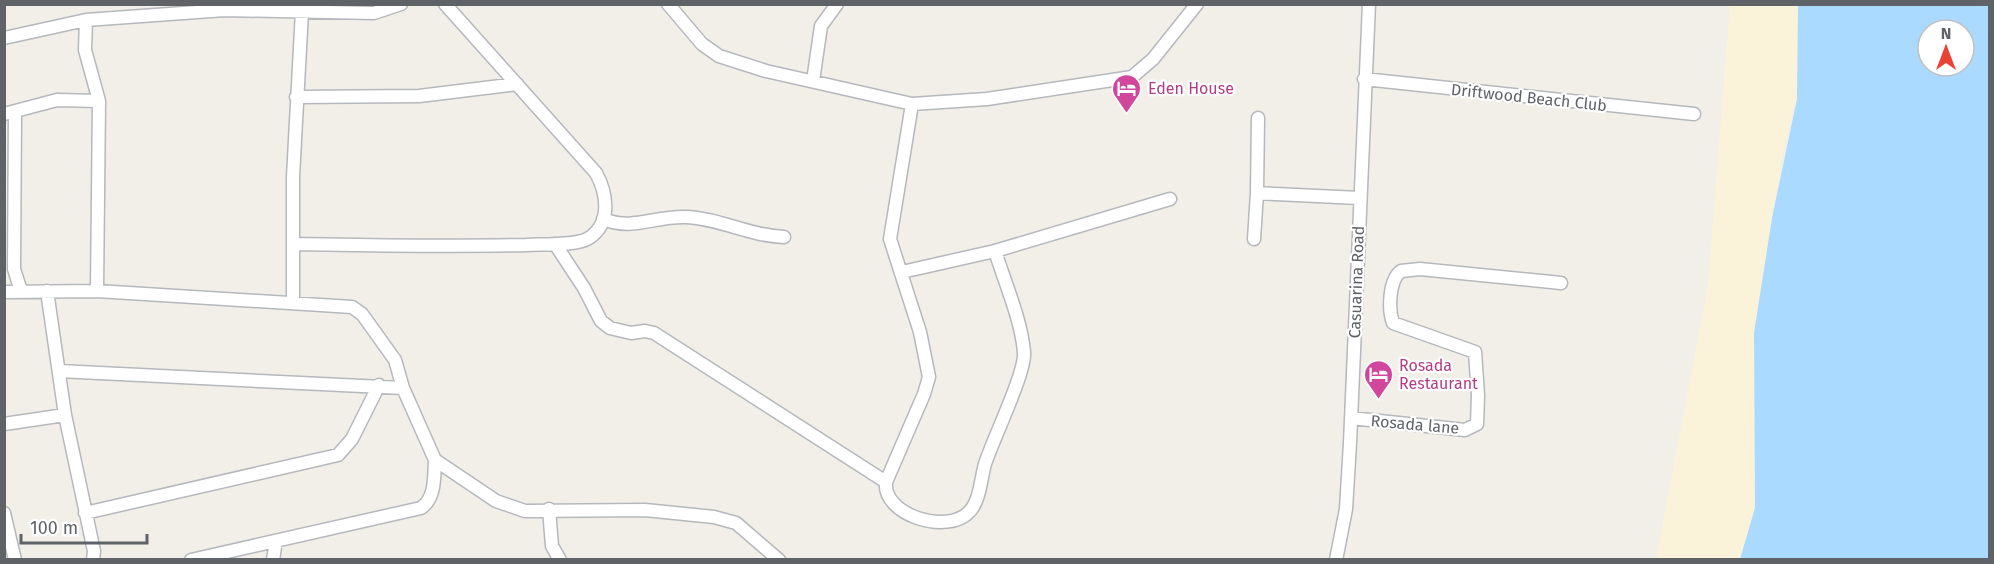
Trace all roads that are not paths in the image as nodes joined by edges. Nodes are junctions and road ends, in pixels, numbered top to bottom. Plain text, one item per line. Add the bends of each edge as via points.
1 (401, 4) edge
2 (445, 4) edge
3 (668, 4) edge
4 (837, 4) edge
5 (1197, 4) edge
6 (1369, 4) edge
7 (302, 11) junction
8 (86, 20) junction
9 (4, 38) edge
10 (1364, 79) junction
11 (813, 81) junction
12 (517, 84) junction
13 (296, 97) junction
14 (99, 100) junction
15 (912, 104) junction
16 (10, 113) edge
17 (1694, 114) dead end
18 (1258, 118) dead end
19 (1257, 193) junction
20 (1359, 198) junction
21 (1170, 199) dead end
22 (603, 219) junction
23 (784, 237) dead end
24 (1254, 238) dead end
25 (293, 244) junction
26 (555, 244) junction
27 (995, 251) junction
28 (902, 272) junction
29 (1561, 283) dead end
30 (21, 291) junction
31 (47, 291) junction
32 (97, 291) junction
33 (4, 292) edge
34 (293, 303) junction
35 (59, 371) junction
36 (379, 385) junction
37 (403, 388) junction
38 (64, 415) junction
39 (1351, 418) junction
40 (4, 424) edge
41 (435, 460) junction
42 (886, 483) junction
43 (549, 509) junction
44 (4, 513) edge
45 (85, 513) junction
46 (276, 542) junction
47 (15, 560) edge
48 (93, 560) edge
49 (190, 560) edge
50 (273, 560) edge
51 (560, 560) edge
52 (779, 560) edge
53 (1336, 560) edge

1 - 7 street via 374,13
2 - 12 street
3 - 11 street via 702,44 719,56
4 - 11 street via 821,26
5 - 15 street via 1153,59 1132,77 987,99
6 - 10 street, Casuarina Road
7 - 8 street via 225,10
7 - 13 street
8 - 9 street
8 - 14 street via 85,50
10 - 17 street, Driftwood Beach Club
10 - 20 street, Casuarina Road
11 - 15 street
12 - 13 street via 419,96
12 - 22 street via 596,173 605,195
13 - 25 street
14 - 16 street via 57,100
14 - 32 street
15 - 28 street via 890,234
16 - 30 street via 14,269
18 - 19 street
19 - 20 street
19 - 24 street
20 - 39 street, Casuarina Road
21 - 27 street
22 - 23 street via 619,225 688,217
22 - 26 street via 600,228 587,240
25 - 26 street
25 - 34 street
26 - 42 street via 600,321 631,333 654,333
27 - 28 street
27 - 42 street via 1021,337 1024,362 974,505 958,520 939,524 889,502
28 - 42 street via 929,377
29 - 39 street, Rosada lane via 1408,269 1397,274 1390,311 1393,323 1475,352 1479,417 1475,427 1465,430
30 - 31 street
30 - 33 street
31 - 32 street
31 - 35 street
32 - 34 street
34 - 37 street via 357,309 394,360
35 - 36 street
35 - 38 street
36 - 37 street
36 - 45 street via 352,438 338,454
37 - 41 street
38 - 40 street
38 - 45 street
39 - 53 street, Casuarina Road via 1346,509
41 - 43 street via 496,501 525,511
41 - 46 street via 433,489 428,503 421,508
43 - 51 street via 552,546
43 - 52 street via 645,510 714,517 736,523
44 - 47 street
45 - 48 street
46 - 49 street
46 - 50 street

